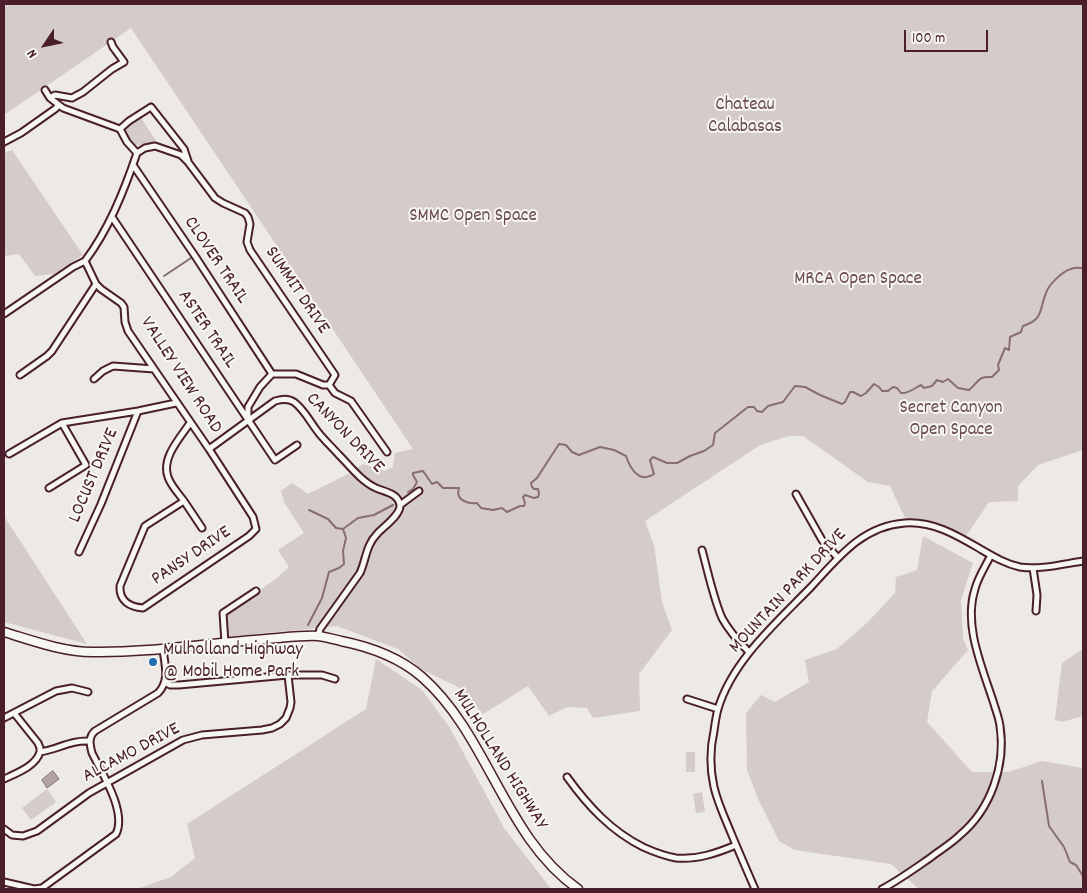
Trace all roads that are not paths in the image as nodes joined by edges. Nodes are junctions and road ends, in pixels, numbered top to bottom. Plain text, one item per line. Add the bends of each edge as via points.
1 (111, 42) dead end
2 (44, 90) dead end
3 (50, 98) junction
4 (59, 105) junction
5 (120, 129) junction
6 (4, 142) edge
7 (137, 153) junction
8 (188, 162) junction
9 (133, 165) junction
10 (112, 217) junction
11 (86, 261) junction
12 (96, 284) junction
13 (4, 314) edge
14 (154, 369) junction
15 (272, 374) junction
16 (20, 375) dead end
17 (94, 379) dead end
18 (328, 385) junction
19 (176, 402) junction
20 (138, 411) junction
21 (248, 420) junction
22 (62, 423) junction
23 (190, 423) junction
24 (297, 445) dead end
25 (209, 449) junction
26 (387, 452) dead end
27 (9, 454) dead end
28 (49, 488) dead end
29 (419, 491) dead end
30 (796, 494) dead end
31 (184, 501) junction
32 (400, 506) junction
33 (202, 528) dead end
34 (256, 529) joint
35 (702, 550) dead end
36 (79, 552) dead end
37 (991, 556) junction
38 (838, 558) junction
39 (1083, 561) edge
40 (1033, 568) junction
41 (256, 591) dead end
42 (1036, 611) dead end
43 (4, 632) edge
44 (318, 636) junction
45 (225, 643) junction
46 (163, 650) junction
47 (749, 652) junction
48 (288, 675) junction
49 (335, 679) dead end
50 (164, 682) junction
51 (88, 692) dead end
52 (687, 699) dead end
53 (718, 709) junction
54 (14, 713) junction
55 (4, 718) edge
56 (90, 741) junction
57 (40, 752) junction
58 (567, 777) dead end
59 (4, 779) edge
60 (108, 783) junction
61 (4, 829) edge
62 (736, 845) junction
63 (4, 882) edge
64 (578, 889) edge
65 (754, 889) edge
66 (882, 889) edge

1 - 3 street via 124,62 72,98 54,95
2 - 3 street
3 - 4 street
4 - 5 street
4 - 6 street
5 - 7 street
5 - 8 street via 151,107 184,149
7 - 8 street, SUMMIT DRIVE via 154,146 181,155
7 - 9 street
8 - 18 street, SUMMIT DRIVE via 215,198 248,217 247,242 250,250 334,374
9 - 10 street
9 - 15 street, CLOVER TRAIL
10 - 11 street
10 - 21 street, ASTER TRAIL
11 - 12 street, VALLEY VIEW ROAD
11 - 13 street
12 - 14 street, VALLEY VIEW ROAD via 124,307 128,331
12 - 16 street via 52,351
14 - 17 street via 113,366
14 - 19 street, VALLEY VIEW ROAD
15 - 18 street via 296,374
15 - 21 street via 248,407
18 - 26 street via 335,393 351,401
19 - 20 street
19 - 23 street, VALLEY VIEW ROAD
20 - 22 street
20 - 36 street, LOCUST DRIVE
21 - 24 street, ASTER TRAIL via 275,460
21 - 25 street, CANYON DRIVE
21 - 32 street, CANYON DRIVE via 276,401 288,399 300,407 318,432 359,476 375,488 392,494
22 - 27 street
22 - 28 street via 86,465
23 - 25 street, VALLEY VIEW ROAD
23 - 31 street via 168,456 167,468 169,479
25 - 34 street, VALLEY VIEW ROAD via 253,517
29 - 32 street
30 - 38 street via 822,540
31 - 33 street
31 - 34 street, PANSY DRIVE via 146,526 120,586 120,593 130,606 143,608
32 - 44 street via 396,515 373,538 360,573
35 - 47 street via 723,619
37 - 38 street, MOUNTAIN PARK DRIVE via 939,527 906,523 875,530
37 - 40 street, MOUNTAIN PARK DRIVE via 1019,567
37 - 66 street via 974,591 971,614 973,636 1000,725 1001,747 996,783 975,820 961,835
38 - 47 street, MOUNTAIN PARK DRIVE
39 - 40 street, MOUNTAIN PARK DRIVE
40 - 42 street
41 - 45 street via 223,613
43 - 46 main road, MULHOLLAND HIGHWAY via 89,652
44 - 45 main road, MULHOLLAND HIGHWAY
44 - 64 main road, MULHOLLAND HIGHWAY via 374,649 423,678 459,720 526,836 554,869
45 - 46 main road, MULHOLLAND HIGHWAY
46 - 50 street
47 - 53 street, MOUNTAIN PARK DRIVE via 734,673
48 - 49 street via 322,675
48 - 50 street via 179,685
48 - 60 street, ALCAMO DRIVE via 291,702 286,718 280,724 262,730 202,735 183,740
50 - 56 street via 158,693 95,731
51 - 54 street via 72,688 56,690
52 - 53 street
53 - 62 street, MOUNTAIN PARK DRIVE via 712,738 711,769 720,807
54 - 55 street
54 - 57 street via 38,743
56 - 57 street via 77,741
56 - 60 street via 92,753
57 - 59 street via 37,760
58 - 62 street via 613,828 662,855 689,858 717,853
60 - 61 street, ALCAMO DRIVE via 37,831 17,836
60 - 63 street via 119,818 116,834 42,888
62 - 65 street, MOUNTAIN PARK DRIVE

